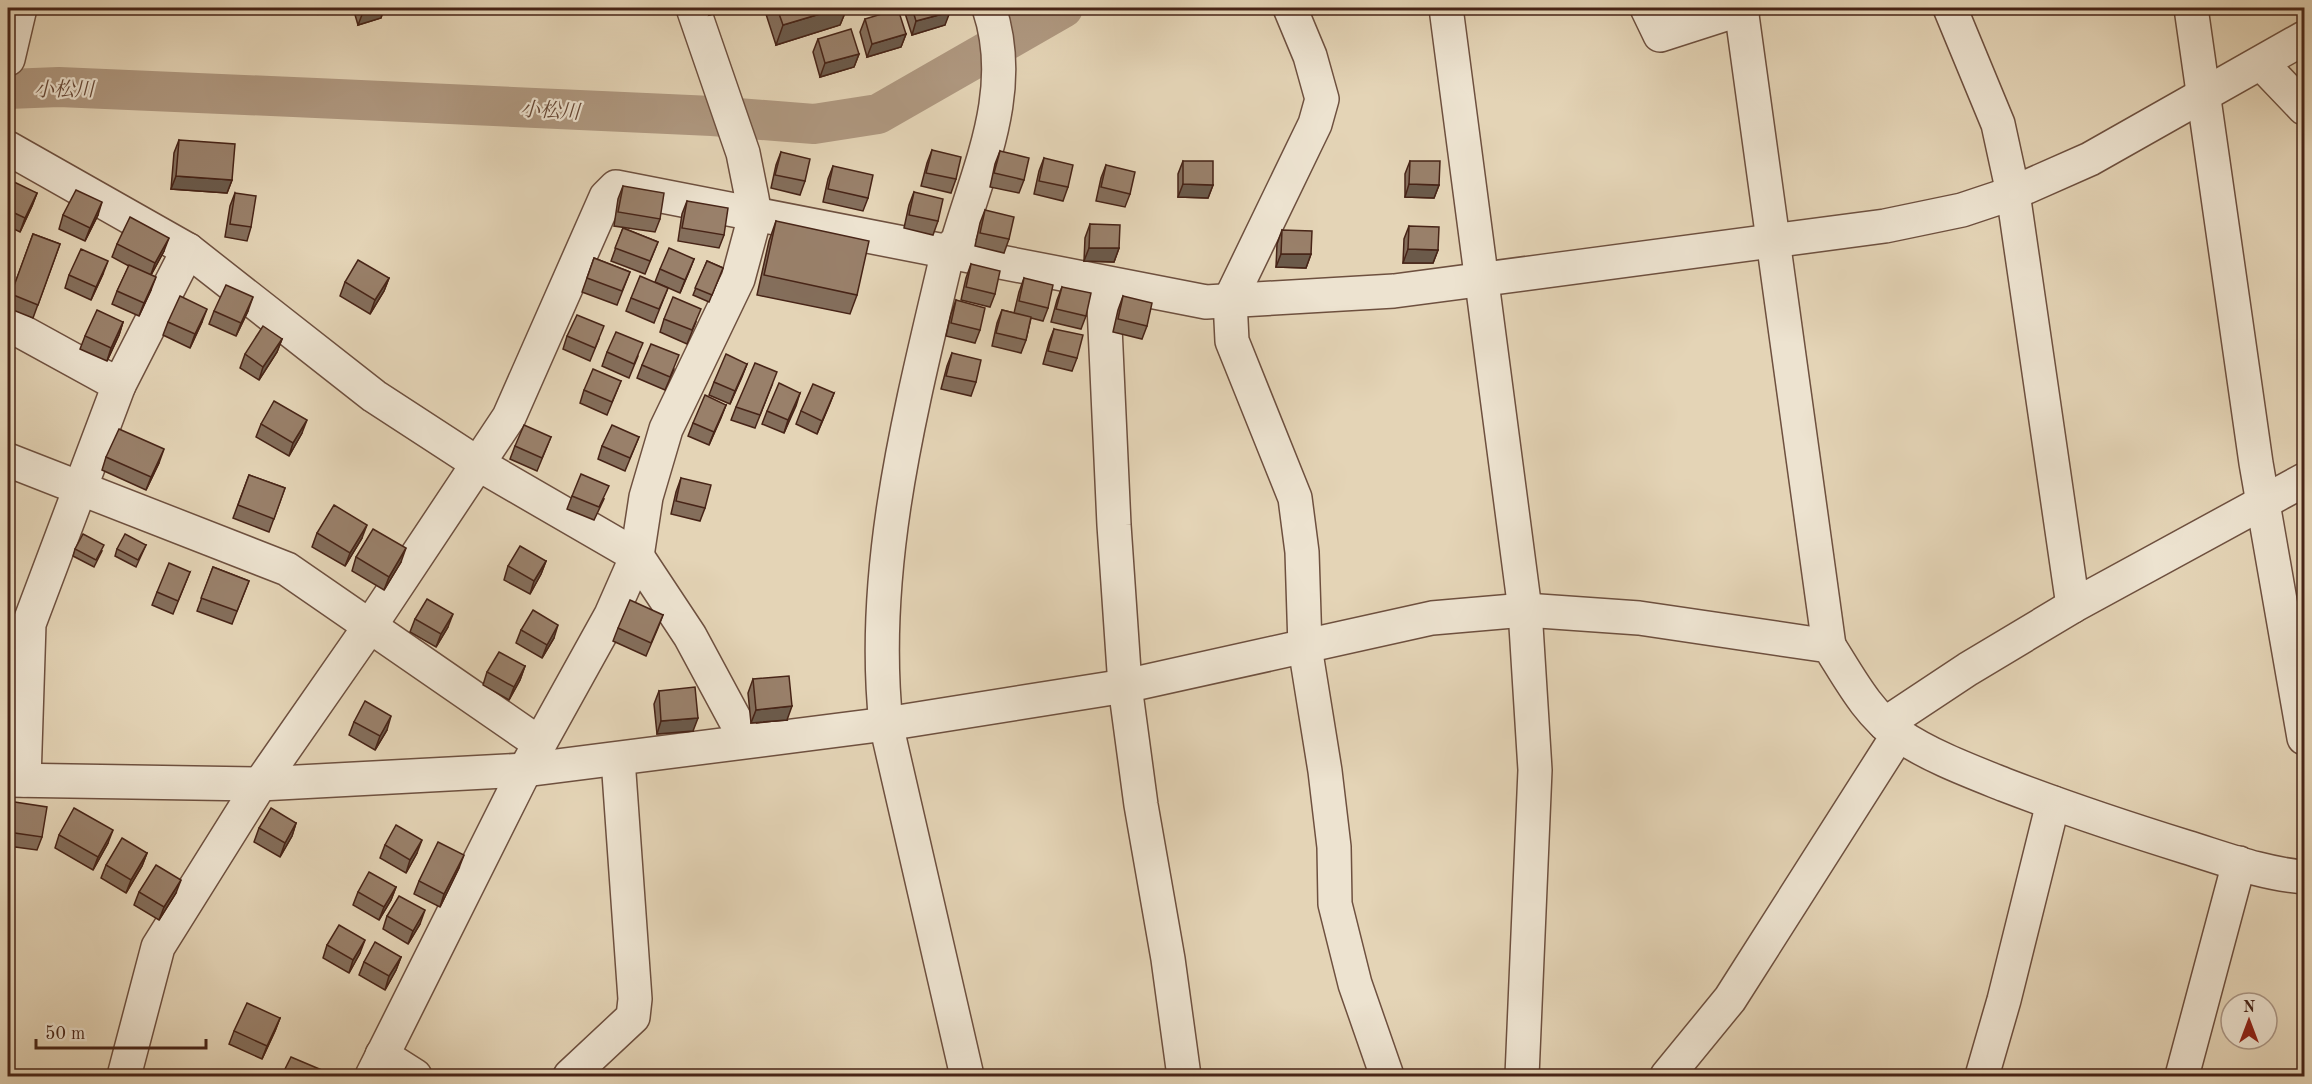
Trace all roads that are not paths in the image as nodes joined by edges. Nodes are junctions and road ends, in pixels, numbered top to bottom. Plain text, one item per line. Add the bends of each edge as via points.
1 (20, 8) edge
2 (693, 8) edge
3 (1290, 8) edge
4 (1446, 8) edge
5 (1647, 8) edge
6 (1743, 8) edge
7 (1950, 8) edge
8 (2191, 8) edge
9 (991, 14) edge
10 (2304, 38) edge
11 (8, 57) edge
12 (2262, 64) junction
13 (2203, 94) junction
14 (2304, 108) edge
15 (8, 148) edge
16 (2013, 193) junction
17 (754, 216) junction
18 (1773, 241) junction
19 (188, 250) junction
20 (948, 251) junction
21 (1484, 280) junction
22 (1103, 283) junction
23 (1230, 300) junction
24 (8, 324) edge
25 (119, 385) junction
26 (8, 460) edge
27 (480, 465) junction
28 (2304, 480) edge
29 (81, 488) junction
30 (2265, 504) junction
31 (637, 556) junction
32 (2073, 606) junction
33 (1525, 610) junction
34 (370, 626) junction
35 (1829, 646) junction
36 (1305, 647) junction
37 (1125, 686) junction
38 (886, 724) junction
39 (1892, 730) junction
40 (2304, 738) edge
41 (746, 740) junction
42 (532, 756) junction
43 (618, 759) junction
44 (16, 780) edge
45 (260, 784) junction
46 (2053, 803) junction
47 (2239, 863) junction
48 (2304, 877) edge
49 (377, 1066) edge
50 (124, 1077) edge
51 (415, 1077) edge
52 (570, 1077) edge
53 (967, 1077) edge
54 (1184, 1077) edge
55 (1387, 1077) edge
56 (1522, 1077) edge
57 (1666, 1077) edge
58 (1982, 1077) edge
59 (2182, 1077) edge

1 - 11 street
2 - 17 street via 742,153
3 - 23 street via 1322,99 1315,124
4 - 21 street
5 - 6 street via 1660,35
6 - 18 street
7 - 16 street via 1998,124
8 - 13 street
9 - 20 street via 1001,71 992,128 958,240
10 - 12 street
12 - 13 street
12 - 14 street
13 - 16 street via 2090,159
13 - 30 street via 2254,452
15 - 19 street
16 - 18 street via 1962,210 1885,226
16 - 32 street
17 - 20 street
17 - 27 street via 615,187 606,197 509,417
17 - 31 street via 738,279 666,429 646,497
18 - 21 street
18 - 35 street
19 - 25 street
19 - 27 street via 374,396
20 - 22 street
20 - 38 street via 920,369 886,564 881,671
21 - 23 street via 1394,291
21 - 33 street
22 - 23 street via 1206,302
22 - 37 street
23 - 36 street via 1232,341 1295,498 1302,552
24 - 25 street
25 - 29 street
26 - 29 street
27 - 31 street
27 - 34 street
28 - 30 street
29 - 34 street via 287,569
29 - 44 street via 29,624
30 - 32 street
30 - 40 street
31 - 41 street via 690,636
31 - 42 street via 612,615
32 - 39 street via 1968,669
33 - 35 street via 1639,618
33 - 36 street via 1432,618
33 - 56 street via 1535,770
34 - 42 street
34 - 45 street
35 - 39 street via 1870,708
36 - 37 street
36 - 55 street via 1334,847 1335,904 1355,984
37 - 38 street
37 - 54 street
38 - 41 street
38 - 53 street
39 - 46 street via 1974,772
39 - 57 street via 1730,999
41 - 43 street
42 - 43 street
42 - 45 street
42 - 49 street
43 - 52 street via 635,999 633,1017
44 - 45 street
45 - 50 street via 158,947
46 - 47 street
46 - 58 street
47 - 48 street
47 - 59 street
49 - 51 street

